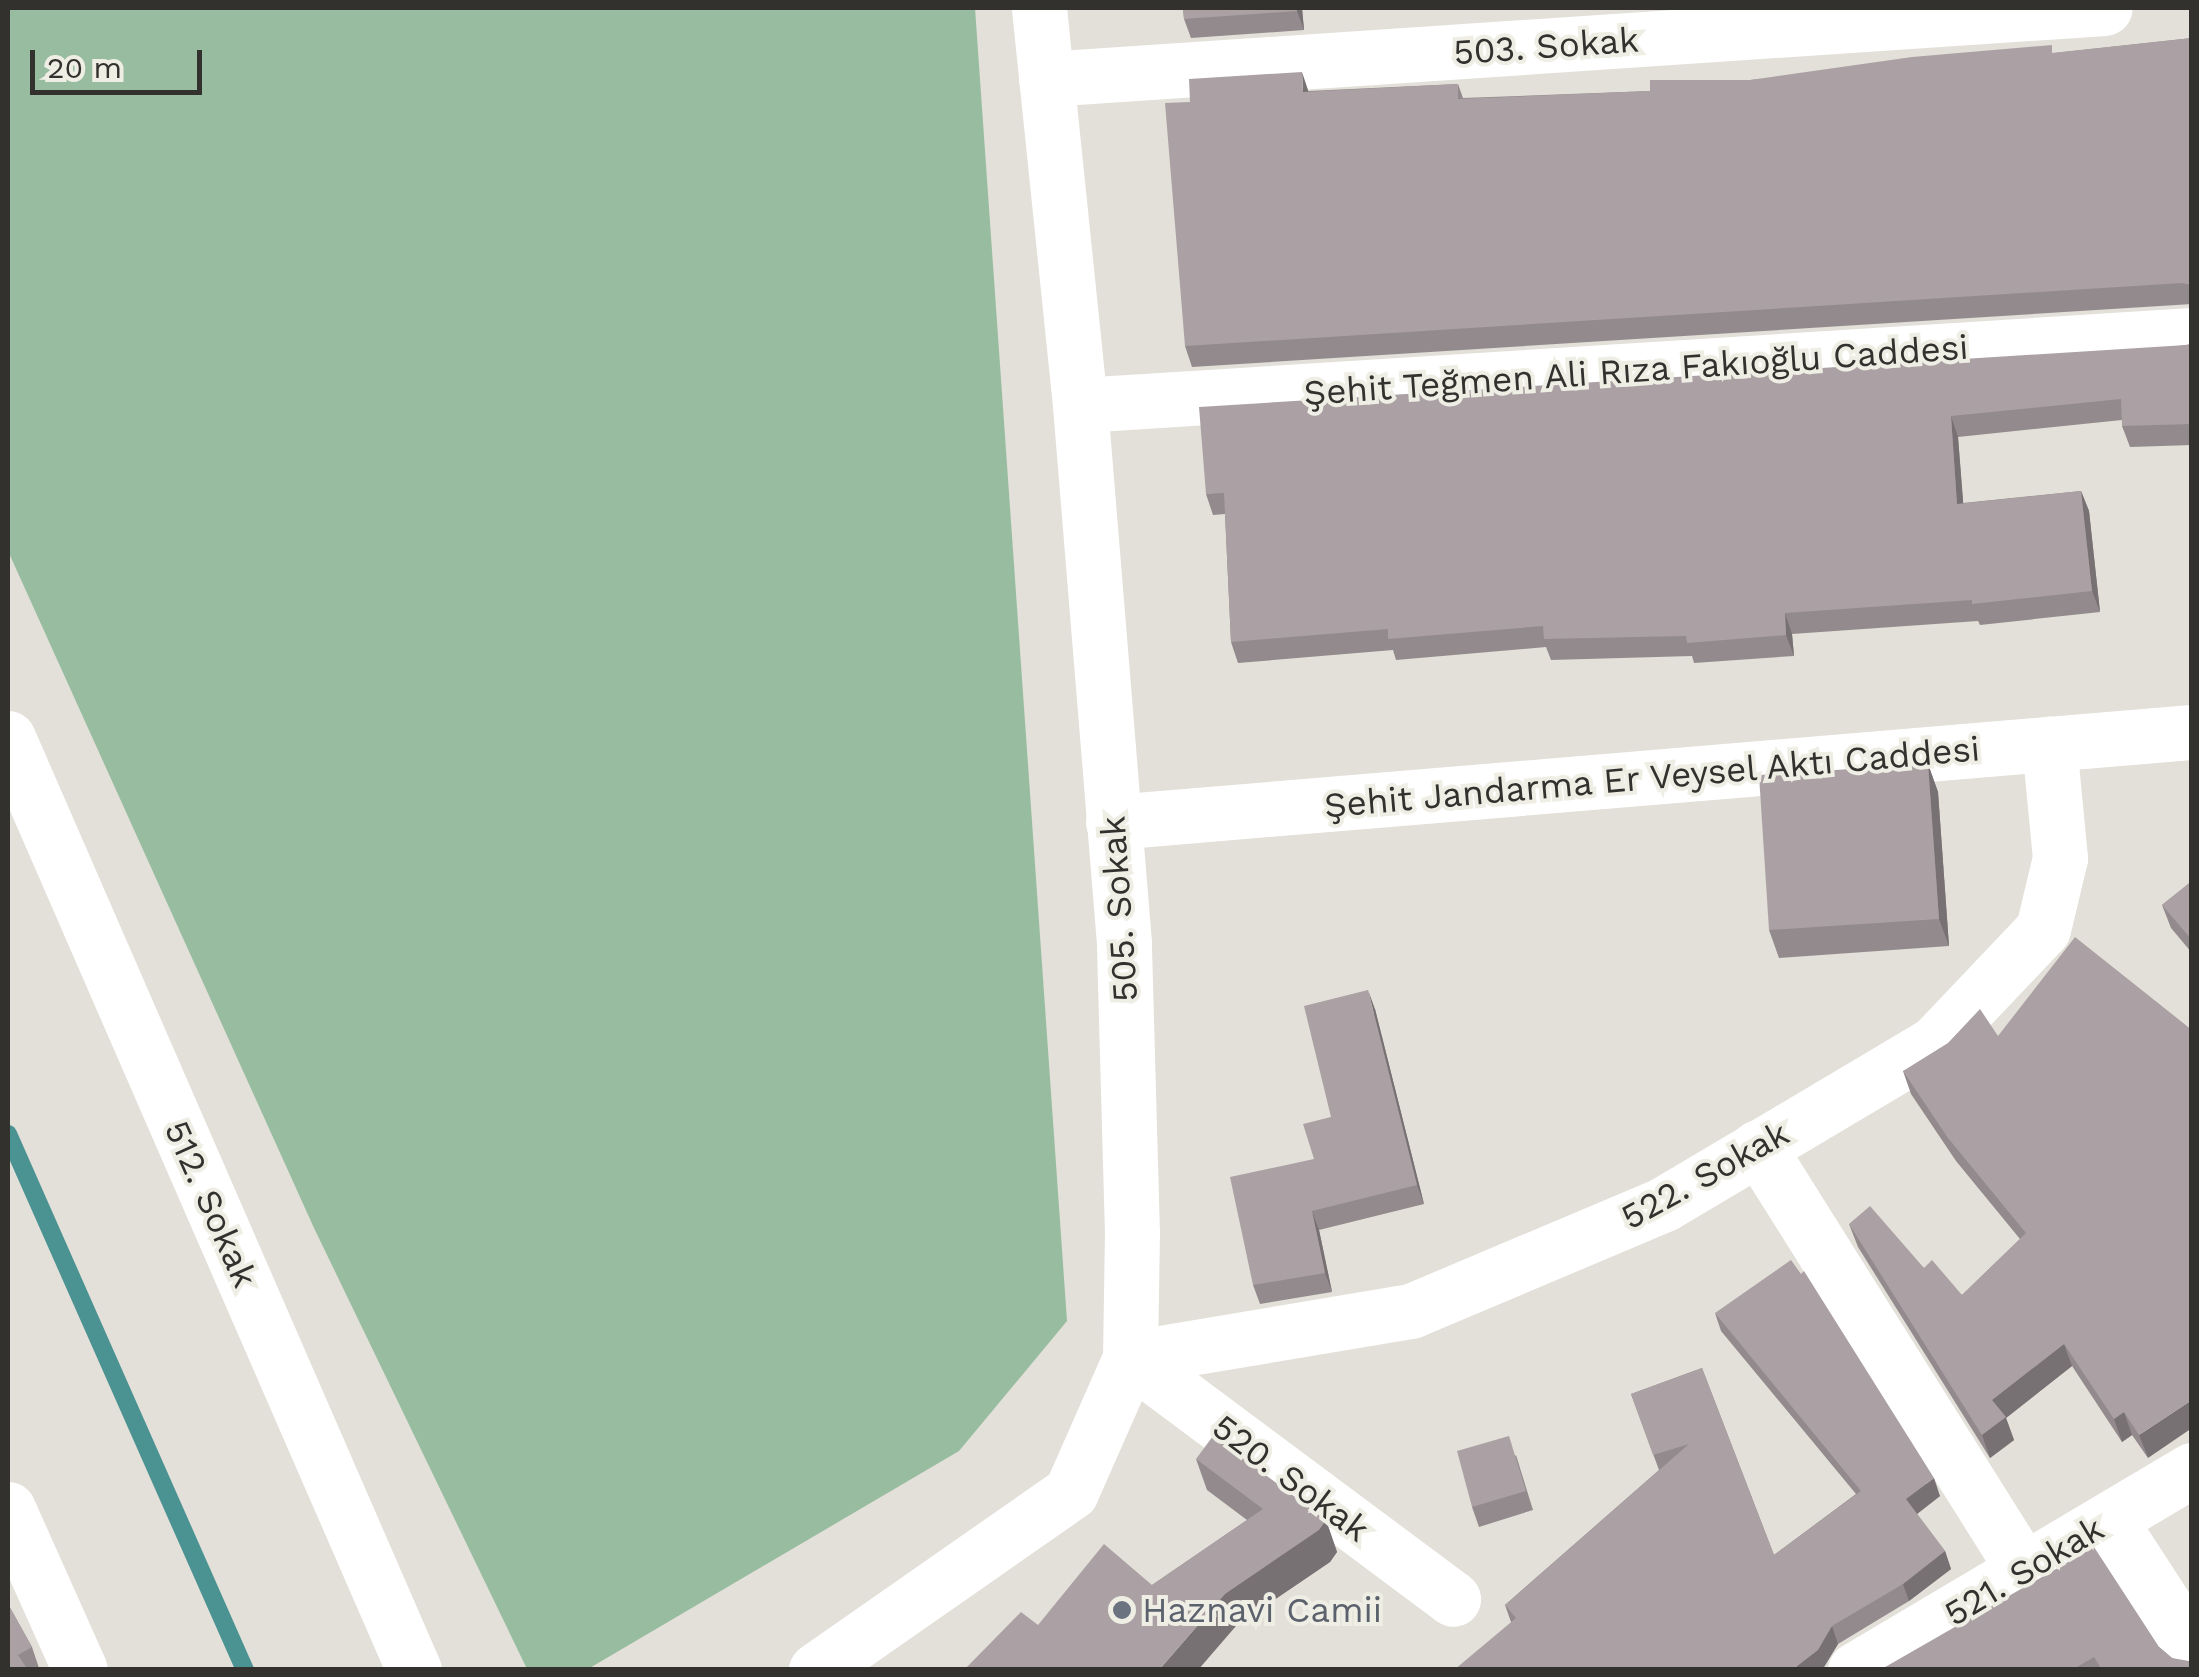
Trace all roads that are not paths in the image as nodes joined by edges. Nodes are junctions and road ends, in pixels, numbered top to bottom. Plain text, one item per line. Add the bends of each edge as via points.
1 (1039, 8) edge
2 (2105, 8) edge
3 (1046, 80) junction
4 (2192, 335) edge
5 (1080, 405) junction
6 (2192, 732) edge
7 (8, 738) edge
8 (2049, 744) junction
9 (1112, 822) junction
10 (1758, 1147) junction
11 (1130, 1358) junction
12 (2192, 1470) edge
13 (8, 1508) edge
14 (2109, 1520) junction
15 (2025, 1572) junction
16 (1453, 1599) dead end
17 (2192, 1651) edge
18 (875, 1653) edge
19 (80, 1670) edge
20 (414, 1670) edge
21 (816, 1670) edge
22 (1855, 1670) edge
23 (2163, 1670) edge

1 - 3 street, 505. Sokak
2 - 3 street, 503. Sokak
3 - 5 street, 505. Sokak
4 - 5 street, Şehit Teğmen Ali Rıza Fakıoğlu Caddesi
5 - 9 street, 505. Sokak
6 - 8 street, Şehit Jandarma Er Veysel Aktı Caddesi
7 - 20 street, 512. Sokak
8 - 9 street, Şehit Jandarma Er Veysel Aktı Caddesi
8 - 10 street, 522. Sokak via 2060,858 2042,930 1934,1044
9 - 11 street, 505. Sokak via 1124,943
10 - 11 street, 522. Sokak via 1664,1204 1411,1311
10 - 15 street
11 - 16 street, 520. Sokak
11 - 18 street, 505. Sokak via 1071,1492
12 - 14 street, 521. Sokak
13 - 19 street
14 - 15 street, 521. Sokak
14 - 17 street
15 - 22 street, 521. Sokak
17 - 23 street
18 - 21 street, 505. Sokak

